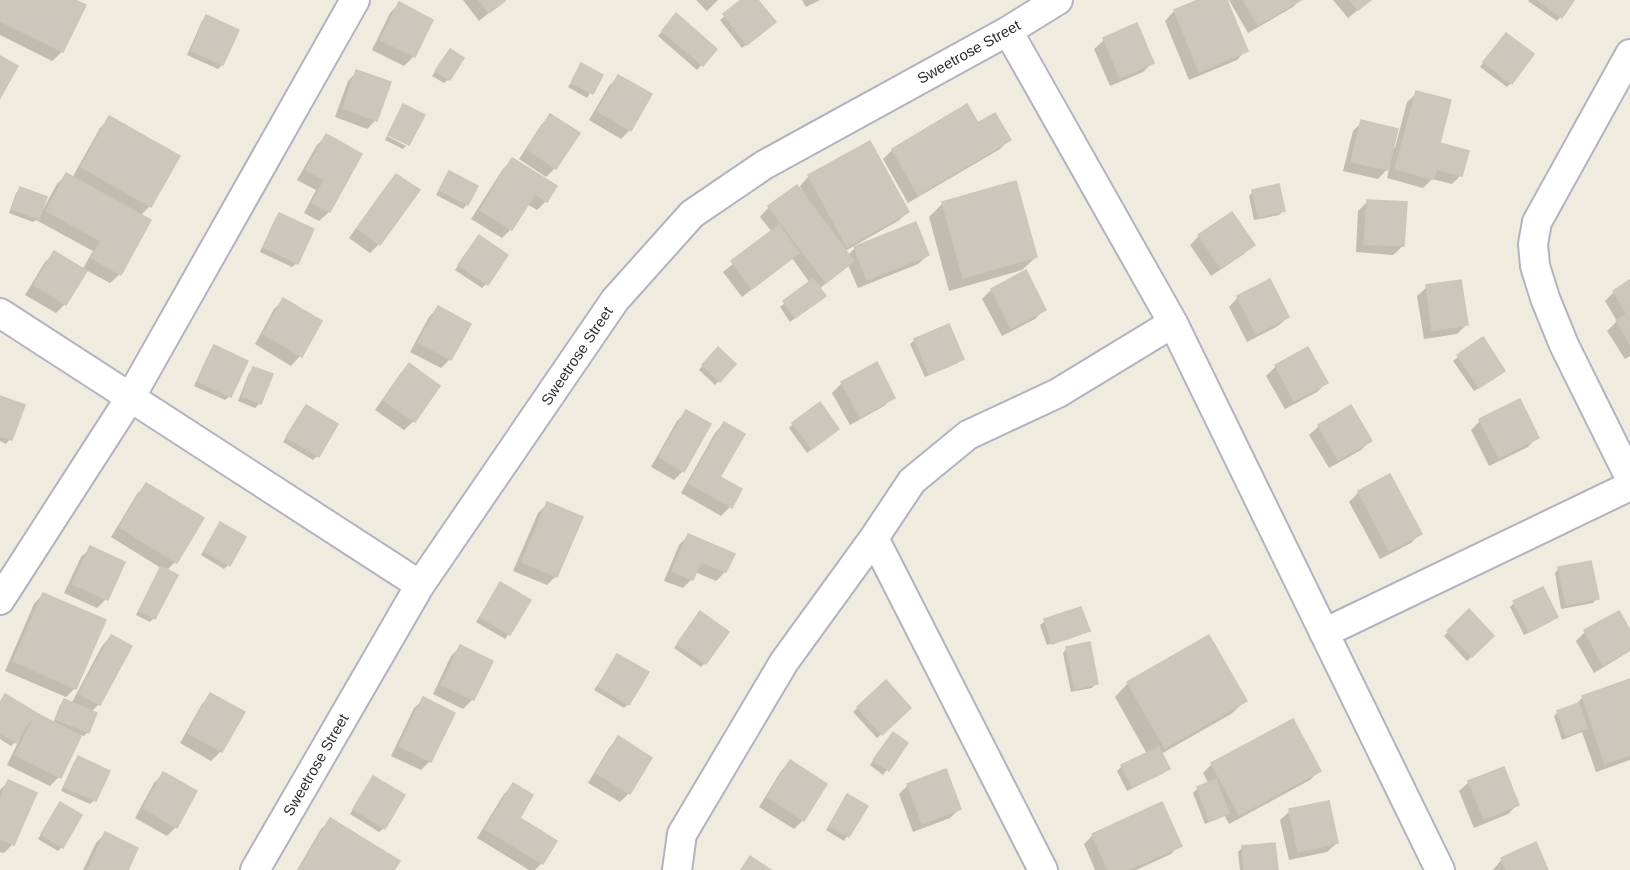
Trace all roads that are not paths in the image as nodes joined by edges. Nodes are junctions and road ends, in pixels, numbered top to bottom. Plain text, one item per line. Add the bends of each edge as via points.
1 (355, 0) edge
2 (1058, 0) edge
3 (1008, 31) junction
4 (1630, 54) edge
5 (0, 313) edge
6 (1173, 324) junction
7 (130, 398) junction
8 (1630, 478) edge
9 (1630, 486) edge
10 (874, 538) junction
11 (420, 585) junction
12 (0, 600) edge
13 (1324, 633) junction
14 (255, 870) edge
15 (677, 870) edge
16 (1043, 870) edge
17 (1440, 870) edge

1 - 7 street
2 - 3 street, Sweetrose Street
3 - 6 street
3 - 11 street, Sweetrose Street via 764,165 692,214 615,300
4 - 8 street via 1537,222 1533,244 1535,267 1560,335
5 - 7 street
6 - 10 street via 1058,393 968,435 912,481
6 - 13 street
7 - 11 street
7 - 12 street
9 - 13 street
10 - 15 street via 784,662 682,834
10 - 16 street
11 - 14 street, Sweetrose Street
13 - 17 street

